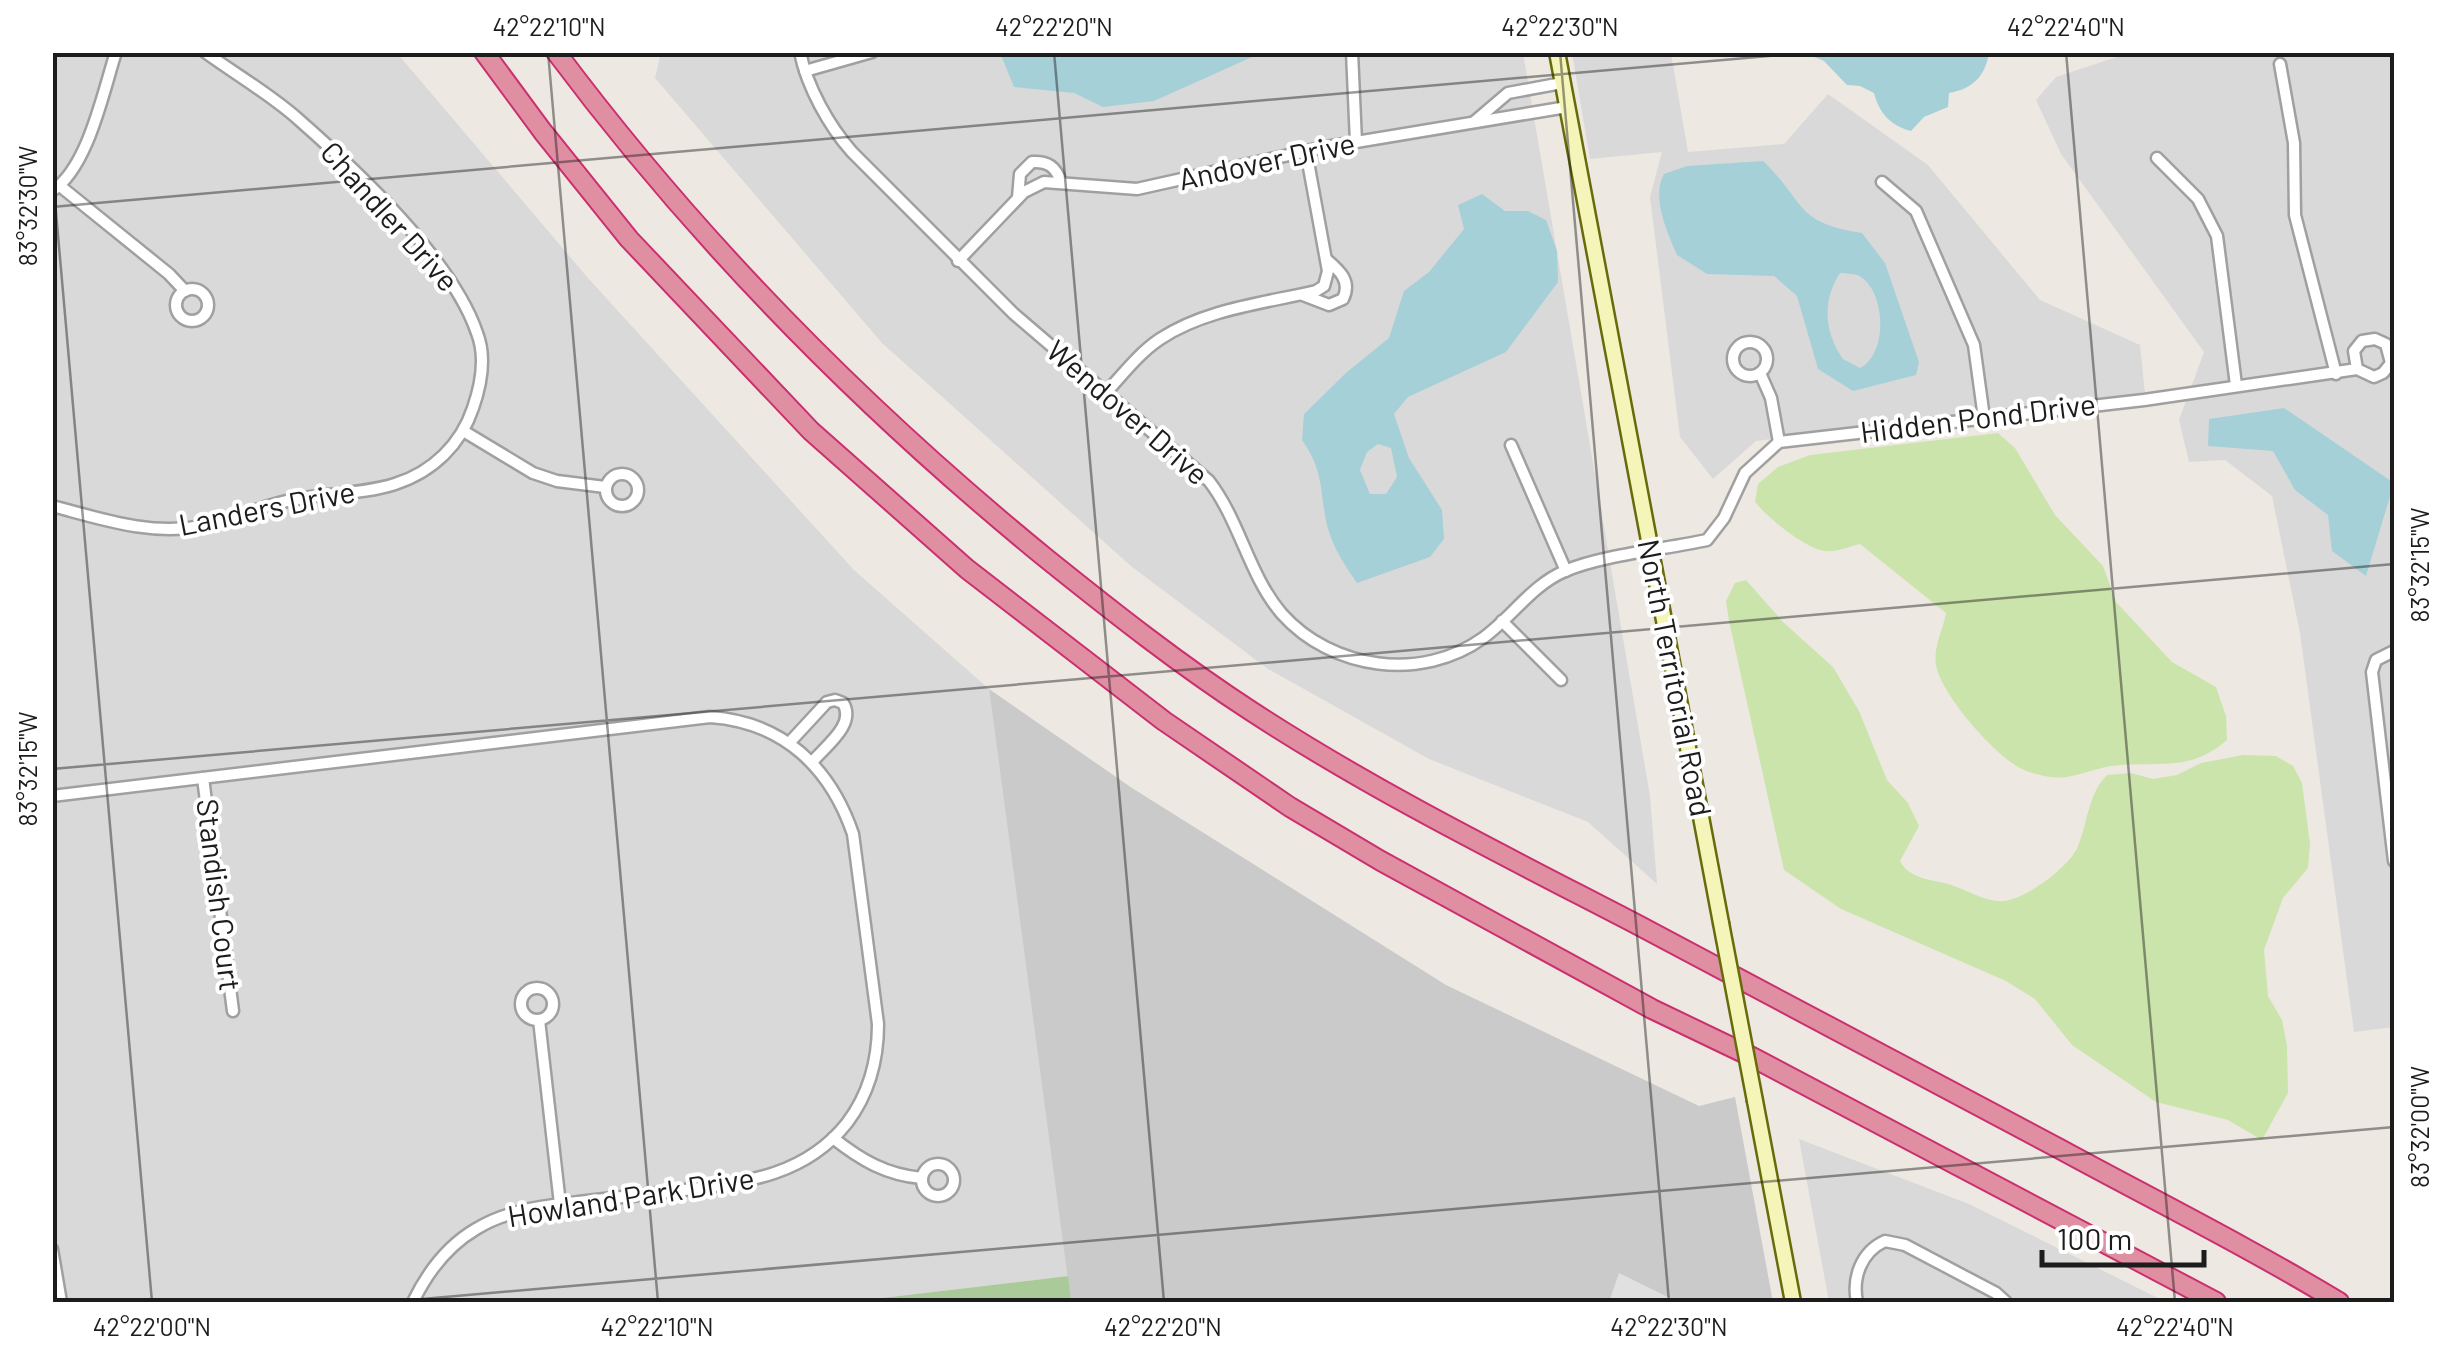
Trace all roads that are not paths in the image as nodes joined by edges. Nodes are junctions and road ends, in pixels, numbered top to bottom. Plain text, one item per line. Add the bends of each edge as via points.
1 (116, 52) edge
2 (205, 52) edge
3 (484, 52) edge
4 (556, 52) edge
5 (800, 52) edge
6 (872, 52) edge
7 (1352, 52) edge
8 (1557, 52) edge
9 (2280, 64) dead end
10 (805, 70) junction
11 (1562, 83) junction
12 (1566, 107) junction
13 (1473, 122) junction
14 (1356, 142) junction
15 (1306, 151) junction
16 (2157, 158) dead end
17 (1062, 182) junction
18 (1882, 182) dead end
19 (56, 189) edge
20 (1018, 198) junction
21 (1326, 259) junction
22 (958, 261) junction
23 (184, 290) dead end
24 (1302, 294) junction
25 (2356, 369) dead end
26 (1760, 373) dead end
27 (2336, 374) junction
28 (2236, 385) junction
29 (1105, 394) junction
30 (1984, 418) junction
31 (465, 432) junction
32 (1779, 442) junction
33 (1511, 444) dead end
34 (605, 488) dead end
35 (52, 506) edge
36 (1650, 552) junction
37 (1566, 570) junction
38 (1502, 621) junction
39 (2394, 651) edge
40 (1560, 680) dead end
41 (790, 742) junction
42 (2388, 757) edge
43 (813, 762) junction
44 (203, 778) junction
45 (52, 796) edge
46 (2394, 861) edge
47 (233, 1011) dead end
48 (539, 1020) dead end
49 (833, 1138) junction
50 (922, 1178) dead end
51 (560, 1204) junction
52 (52, 1249) edge
53 (61, 1302) edge
54 (412, 1302) edge
55 (1793, 1302) edge
56 (1857, 1302) edge
57 (2006, 1302) edge
58 (2216, 1302) edge
59 (2339, 1302) edge

1 - 19 street via 84,150
2 - 31 street, Chandler Drive via 296,117 374,192 460,295 479,336 482,364
3 - 58 highway via 630,239 811,431 967,569 1149,710 1381,861
4 - 59 highway via 681,208 853,390 960,488 1249,710 1460,832
5 - 10 street, Wendover Drive
6 - 10 street
7 - 14 street
8 - 11 main road, North Territorial Road
9 - 27 street via 2294,144 2295,216
10 - 22 street, Wendover Drive via 844,144
11 - 12 main road, North Territorial Road
11 - 13 street, Andover Drive via 1508,93
12 - 13 street, Andover Drive
12 - 36 main road, North Territorial Road
13 - 14 street, Andover Drive
14 - 15 street, Andover Drive
15 - 17 street, Andover Drive via 1137,190
15 - 21 street
16 - 28 street via 2198,199 2217,236
17 - 20 street, Andover Drive via 1032,186
17 - 20 street, Andover Drive via 1048,164 1032,162 1020,174
18 - 30 street via 1916,211 1924,229 1974,345
19 - 23 street
20 - 22 street, Andover Drive
21 - 24 street via 1326,283
21 - 24 street via 1344,278 1343,299 1329,305
22 - 29 street, Wendover Drive
24 - 29 street via 1175,330 1143,352
25 - 27 street, Hidden Pond Drive
26 - 32 street
27 - 28 street, Hidden Pond Drive
28 - 30 street, Hidden Pond Drive
29 - 38 street, Wendover Drive via 1208,481 1272,600 1317,642 1375,664 1411,665 1461,651
30 - 32 street, Hidden Pond Drive
31 - 34 street via 532,473
31 - 35 street, Landers Drive via 441,458 394,484 292,500 202,526 127,526
32 - 36 street via 1745,473 1707,540
33 - 37 street
36 - 37 street, Wendover Drive
36 - 55 main road, North Territorial Road, bridge
37 - 38 street, Wendover Drive
38 - 40 street
39 - 42 street via 2376,660 2372,672
41 - 43 street, Howland Park Drive
41 - 43 street via 827,702 843,703 847,722
41 - 44 street, Howland Park Drive via 746,722 697,718
42 - 46 street
43 - 49 street, Howland Park Drive via 836,792 852,834 878,1024 868,1085
44 - 45 street, Howland Park Drive
44 - 47 street, Standish Court
48 - 51 street
49 - 50 street via 872,1166
49 - 51 street, Howland Park Drive via 799,1164 758,1180
51 - 54 street, Howland Park Drive via 516,1212 474,1230 441,1258
52 - 53 street
56 - 57 street via 1858,1270 1886,1241 1905,1245

